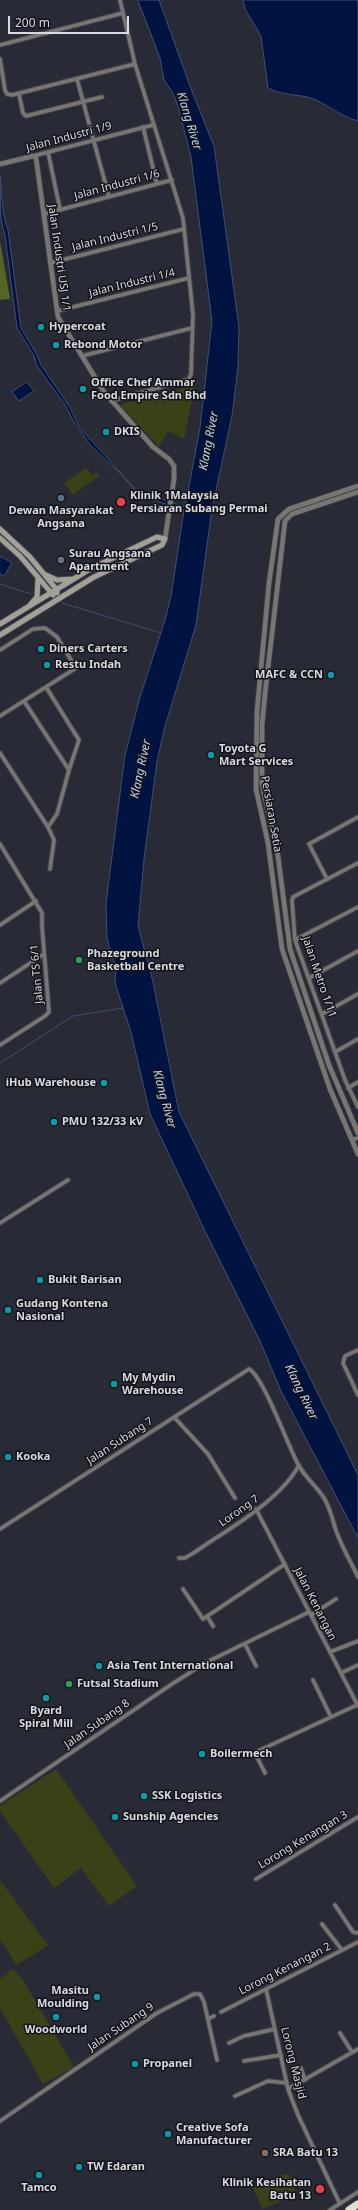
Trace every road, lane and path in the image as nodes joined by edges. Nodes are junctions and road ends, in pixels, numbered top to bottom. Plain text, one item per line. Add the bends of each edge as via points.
1 (120, 0) edge
2 (123, 13) junction
3 (0, 45) edge
4 (0, 59) edge
5 (134, 64) junction
6 (77, 79) junction
7 (19, 94) junction
8 (102, 97) dead end
9 (84, 102) junction
10 (153, 125) junction
11 (143, 127) junction
12 (93, 140) junction
13 (48, 152) junction
14 (33, 156) junction
15 (0, 164) edge
16 (172, 180) junction
17 (157, 184) junction
18 (109, 197) junction
19 (60, 209) junction
20 (44, 214) junction
21 (184, 229) junction
22 (50, 263) junction
23 (189, 278) junction
24 (56, 311) junction
25 (192, 328) junction
26 (82, 356) junction
27 (111, 401) junction
28 (358, 486) edge
29 (358, 492) edge
30 (282, 513) junction
31 (286, 518) junction
32 (0, 529) edge
33 (0, 538) edge
34 (165, 539) junction
35 (44, 573) junction
36 (37, 577) junction
37 (75, 578) junction
38 (57, 590) junction
39 (51, 594) junction
40 (57, 598) junction
41 (27, 607) junction
42 (0, 624) edge
43 (0, 635) edge
44 (0, 650) edge
45 (46, 688) junction
46 (24, 701) junction
47 (0, 716) edge
48 (0, 753) edge
49 (69, 770) junction
50 (358, 817) edge
51 (48, 827) junction
52 (0, 844) edge
53 (358, 862) edge
54 (50, 869) dead end
55 (327, 879) junction
56 (36, 901) junction
57 (358, 906) edge
58 (0, 925) edge
59 (295, 940) junction
60 (358, 951) edge
61 (44, 954) junction
62 (309, 978) junction
63 (0, 983) edge
64 (358, 994) edge
65 (322, 1014) junction
66 (358, 1039) edge
67 (0, 1045) edge
68 (335, 1052) junction
69 (358, 1082) edge
70 (348, 1088) junction
71 (358, 1107) edge
72 (358, 1131) edge
73 (349, 1134) junction
74 (358, 1138) edge
75 (352, 1140) junction
76 (358, 1154) edge
77 (68, 1180) dead end
78 (0, 1223) edge
79 (358, 1350) edge
80 (358, 1395) edge
81 (174, 1417) junction
82 (298, 1465) junction
83 (235, 1498) dead end
84 (256, 1509) junction
85 (0, 1529) edge
86 (179, 1558) dead end
87 (285, 1564) junction
88 (358, 1577) edge
89 (183, 1589) dead end
90 (336, 1599) dead end
91 (310, 1614) junction
92 (207, 1616) junction
93 (213, 1626) dead end
94 (358, 1641) edge
95 (246, 1644) junction
96 (330, 1652) junction
97 (358, 1665) edge
98 (256, 1666) dead end
99 (341, 1673) junction
100 (312, 1680) dead end
101 (358, 1706) edge
102 (331, 1717) junction
103 (265, 1773) dead end
104 (0, 1801) edge
105 (358, 1817) edge
106 (256, 1878) dead end
107 (335, 1905) dead end
108 (322, 1924) dead end
109 (358, 1933) edge
110 (358, 1942) edge
111 (342, 1950) junction
112 (266, 1989) junction
113 (220, 2012) dead end
114 (214, 2016) dead end
115 (208, 2019) junction
116 (275, 2029) junction
117 (340, 2032) dead end
118 (229, 2043) dead end
119 (358, 2049) edge
120 (352, 2052) junction
121 (281, 2055) junction
122 (217, 2060) dead end
123 (244, 2061) dead end
124 (301, 2068) dead end
125 (305, 2080) junction
126 (287, 2083) junction
127 (288, 2089) junction
128 (235, 2096) dead end
129 (0, 2121) edge
130 (358, 2192) edge
131 (340, 2204) junction
132 (358, 2204) edge
133 (330, 2210) edge
134 (349, 2210) edge

1 - 2 street
2 - 3 street
2 - 5 street
4 - 7 street via 6,92 12,95
5 - 6 street
5 - 10 street
6 - 7 street
6 - 9 street
7 - 9 street via 26,116
8 - 9 street
9 - 12 street
10 - 11 street, Jalan Industri 1/9
10 - 16 street
11 - 12 street, Jalan Industri 1/9
11 - 17 street
12 - 13 street, Jalan Industri 1/9
12 - 18 street
13 - 14 street, Jalan Industri 1/9
13 - 19 street
14 - 15 street, Jalan Industri 1/9
14 - 20 street, Jalan Industri USJ 1/1 via 36,158
16 - 17 street, Jalan Industri 1/6
16 - 21 street
17 - 18 street, Jalan Industri 1/6
18 - 19 street, Jalan Industri 1/6
19 - 20 street, Jalan Industri 1/6
20 - 22 street, Jalan Industri USJ 1/1
21 - 22 street, Jalan Industri 1/5
21 - 23 street
22 - 24 street, Jalan Industri USJ 1/1
23 - 24 street, Jalan Industri 1/4
23 - 25 street
24 - 26 street, Jalan Industri USJ 1/1
25 - 26 street
25 - 27 street via 189,379
26 - 27 street, Jalan Industri USJ 1/1
27 - 34 street, Jalan Industri USJ 1/1 via 152,447 172,462 174,469
28 - 30 street
29 - 31 street
30 - 31 street
30 - 73 street, Persiaran Setia via 278,519 275,536 260,666 255,738 256,789 268,843 282,949 330,1089
31 - 72 street, Persiaran Setia via 283,526 262,725 262,784 278,856 290,950 329,1066
32 - 35 main road via 13,539
33 - 36 main road via 20,556
34 - 37 main road via 157,537 110,558
34 - 40 main road via 162,545 94,577
35 - 37 main road via 57,580
35 - 38 main road
36 - 39 main road
36 - 41 main road via 36,597
37 - 38 main road
38 - 39 main road
38 - 40 main road
39 - 40 main road
39 - 41 main road
40 - 43 main road
41 - 42 main road
44 - 45 street via 34,629 45,628 57,637 76,668
45 - 46 street
45 - 49 street via 79,740
46 - 47 street
46 - 49 street
48 - 51 street
49 - 51 street via 57,814
50 - 55 street via 309,844
51 - 54 street via 54,840
52 - 56 street, Jalan TS 6/1
53 - 55 street, Jalan Metro 1/11
55 - 59 street, Jalan Metro 1/11 via 293,898
56 - 58 street
56 - 61 street, Jalan TS 6/1 via 42,913
57 - 59 street
59 - 62 street, Jalan Metro 1/11
60 - 62 street
61 - 63 street
61 - 67 street, Jalan TS 6/1 via 49,1012
62 - 65 street, Jalan Metro 1/11
64 - 65 street
65 - 68 street, Jalan Metro 1/11
66 - 68 street
68 - 70 street, Jalan Metro 1/11
69 - 70 street
70 - 71 street, Jalan Metro 1/11
72 - 73 street
73 - 75 street, Persiaran Setia
74 - 75 street
75 - 76 street, Persiaran Setia
77 - 78 street
79 - 80 street via 345,1356 342,1363
81 - 82 street, Jalan Subang 7 via 249,1369 266,1394
81 - 83 street via 208,1454
81 - 85 street, Jalan Subang 7
82 - 84 street, Lorong 7 via 275,1495
82 - 88 street via 324,1497 338,1538
84 - 86 street, Lorong 7 via 186,1558
84 - 87 street, Jalan Kenangan
87 - 91 street, Jalan Kenangan
87 - 92 street
89 - 92 street via 202,1619
90 - 91 street, Jalan Subang 8
91 - 95 street, Jalan Subang 8
91 - 96 street, Jalan Kenangan
92 - 93 street
94 - 96 street
95 - 98 street
95 - 104 street, Jalan Subang 8 via 205,1664 128,1712
96 - 99 street, Jalan Kenangan
97 - 99 street
99 - 101 street, Jalan Kenangan
100 - 102 street
101 - 102 street
102 - 103 street via 258,1751 256,1756
105 - 106 street, Lorong Kenangan 3
107 - 109 street via 353,1932
108 - 111 street
110 - 111 street, Lorong Kenangan 2
111 - 112 street, Lorong Kenangan 2
112 - 113 street, Lorong Kenangan 2
112 - 116 street, Lorong Masjid
114 - 115 street
115 - 122 street, Jalan Subang 9
115 - 129 street, Jalan Subang 9 via 200,1994 186,1997 157,2013
116 - 118 street via 244,2036
116 - 121 street, Lorong Masjid
117 - 120 street
119 - 120 street
120 - 125 street
121 - 123 street
121 - 126 street, Lorong Masjid
124 - 125 street
125 - 127 street
126 - 127 street, Lorong Masjid
126 - 128 street via 268,2080
127 - 131 street, Lorong Masjid
130 - 131 street
131 - 133 street
132 - 134 highway

